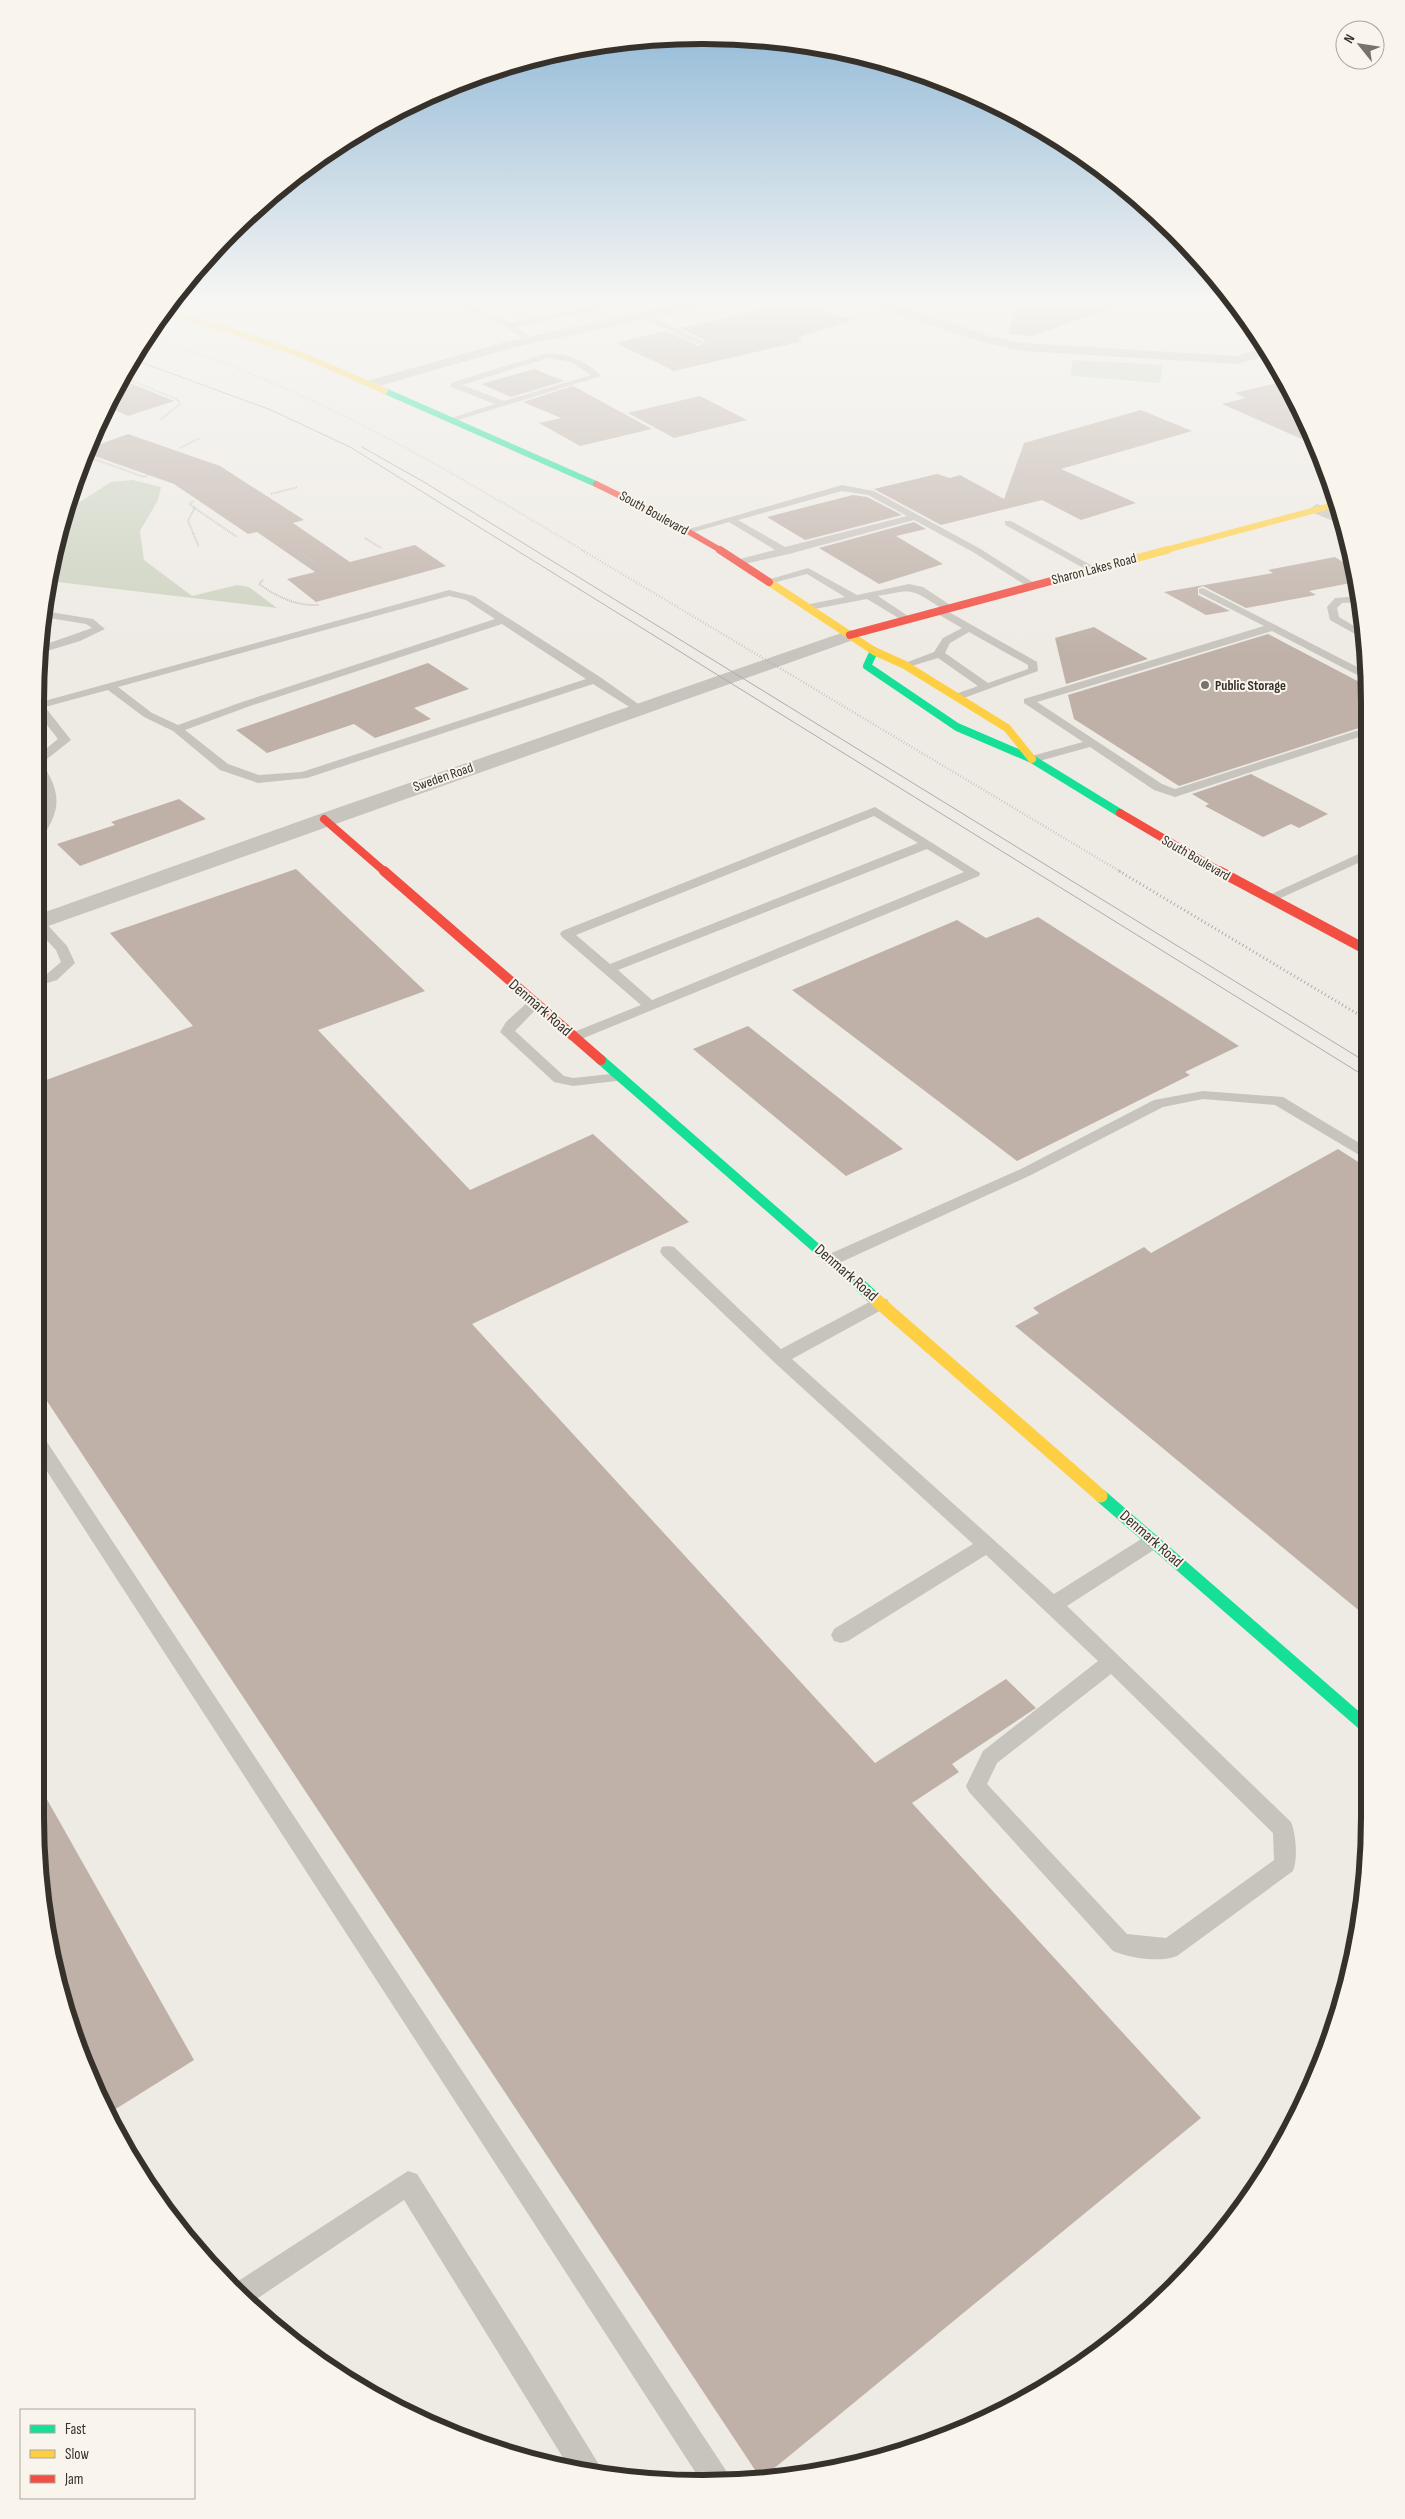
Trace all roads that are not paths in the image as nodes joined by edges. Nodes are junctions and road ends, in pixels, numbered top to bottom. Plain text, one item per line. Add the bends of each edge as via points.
1 (453, 420) edge
2 (1331, 505) edge
3 (1317, 508) junction
4 (1334, 516) edge
5 (915, 517) junction
6 (730, 519) junction
7 (1008, 523) dead end
8 (687, 531) junction
9 (786, 552) junction
10 (740, 562) junction
11 (1093, 569) junction
12 (769, 581) junction
13 (1034, 586) junction
14 (1203, 591) dead end
15 (869, 595) junction
16 (855, 598) junction
17 (1353, 599) edge
18 (809, 607) junction
19 (945, 610) junction
20 (49, 615) edge
21 (504, 620) junction
22 (907, 620) junction
23 (1273, 627) junction
24 (970, 628) junction
25 (1357, 632) edge
26 (850, 635) junction
27 (46, 648) edge
28 (874, 651) junction
29 (939, 654) junction
30 (905, 665) junction
31 (1360, 674) edge
32 (596, 679) junction
33 (110, 686) junction
34 (987, 687) junction
35 (957, 697) junction
36 (44, 704) edge
37 (638, 708) junction
38 (44, 714) edge
39 (177, 729) junction
40 (1361, 732) edge
41 (1094, 743) junction
42 (44, 756) edge
43 (1032, 759) junction
44 (44, 775) edge
45 (324, 819) junction
46 (44, 825) edge
47 (928, 844) junction
48 (1361, 857) edge
49 (974, 873) joint
50 (1269, 898) junction
51 (44, 921) edge
52 (44, 930) edge
53 (567, 934) joint
54 (1361, 946) edge
55 (609, 969) junction
56 (44, 980) edge
57 (535, 1003) junction
58 (651, 1006) junction
59 (574, 1037) junction
60 (620, 1077) junction
61 (1361, 1151) edge
62 (668, 1251) dead end
63 (831, 1260) junction
64 (880, 1304) junction
65 (780, 1358) junction
66 (44, 1452) edge
67 (1153, 1541) junction
68 (987, 1545) junction
69 (1053, 1605) junction
70 (841, 1635) dead end
71 (1111, 1662) junction
72 (1361, 1722) edge
73 (246, 2291) edge
74 (583, 2464) edge
75 (712, 2475) edge

1 - 8 main road, South Boulevard via 620,494
2 - 3 main road, Sharon Lakes Road
3 - 4 street
3 - 11 main road, Sharon Lakes Road
5 - 6 lane via 871,493 842,488
5 - 9 lane
5 - 13 lane
6 - 8 lane
6 - 9 lane
7 - 11 lane
8 - 10 main road, South Boulevard
9 - 10 lane
10 - 12 main road, South Boulevard
11 - 13 main road, Sharon Lakes Road
12 - 16 lane via 808,571
12 - 18 main road, South Boulevard
13 - 19 main road, Sharon Lakes Road
14 - 23 lane
15 - 16 lane
15 - 19 lane via 909,587 919,589
15 - 22 lane
16 - 18 lane
17 - 25 lane via 1339,600 1332,607 1334,618
18 - 26 main road, South Boulevard
19 - 22 main road, Sharon Lakes Road
19 - 24 lane
20 - 27 lane via 89,621 100,629
21 - 32 lane
21 - 33 lane via 470,598 449,593
21 - 39 lane
22 - 26 main road, Sharon Lakes Road
23 - 31 lane
23 - 41 lane via 1028,701
24 - 29 lane via 949,638 940,647
24 - 34 lane via 1033,664 1033,671
26 - 28 main road, South Boulevard
26 - 37 street, Sweden Road
28 - 30 main road, South Boulevard
28 - 43 main road, South Boulevard via 867,666 957,727
29 - 30 lane
29 - 34 lane
30 - 35 main road, South Boulevard
32 - 37 lane
32 - 39 lane via 303,775 258,779 224,767
33 - 36 lane
33 - 39 lane via 148,715
34 - 35 lane
35 - 43 main road, South Boulevard via 1007,728
37 - 45 street, Sweden Road
38 - 42 lane via 65,740
40 - 41 lane via 1175,793 1158,787
41 - 43 lane
43 - 50 main road, South Boulevard
44 - 46 lane via 50,784 52,813
45 - 51 street, Sweden Road
45 - 57 main road, Denmark Road
47 - 49 lane
47 - 53 lane via 875,811
47 - 55 lane
48 - 50 lane
49 - 58 lane
50 - 54 main road, South Boulevard
52 - 56 lane via 62,949 68,963
53 - 55 lane
55 - 58 lane
57 - 59 main road, Denmark Road
57 - 60 lane via 507,1032 559,1079 573,1082
58 - 59 lane
59 - 60 main road, Denmark Road
60 - 63 main road, Denmark Road
61 - 63 lane via 1278,1100 1203,1095 1159,1103 1026,1172
62 - 65 lane
63 - 64 main road, Denmark Road
64 - 65 lane
64 - 67 main road, Denmark Road
65 - 68 lane
66 - 75 lane
67 - 69 lane
67 - 72 main road, Denmark Road
68 - 69 lane
68 - 70 lane
69 - 71 lane
71 - 71 lane via 1283,1829 1285,1864 1169,1949 1121,1944 976,1786 990,1757
73 - 74 lane via 408,2183

